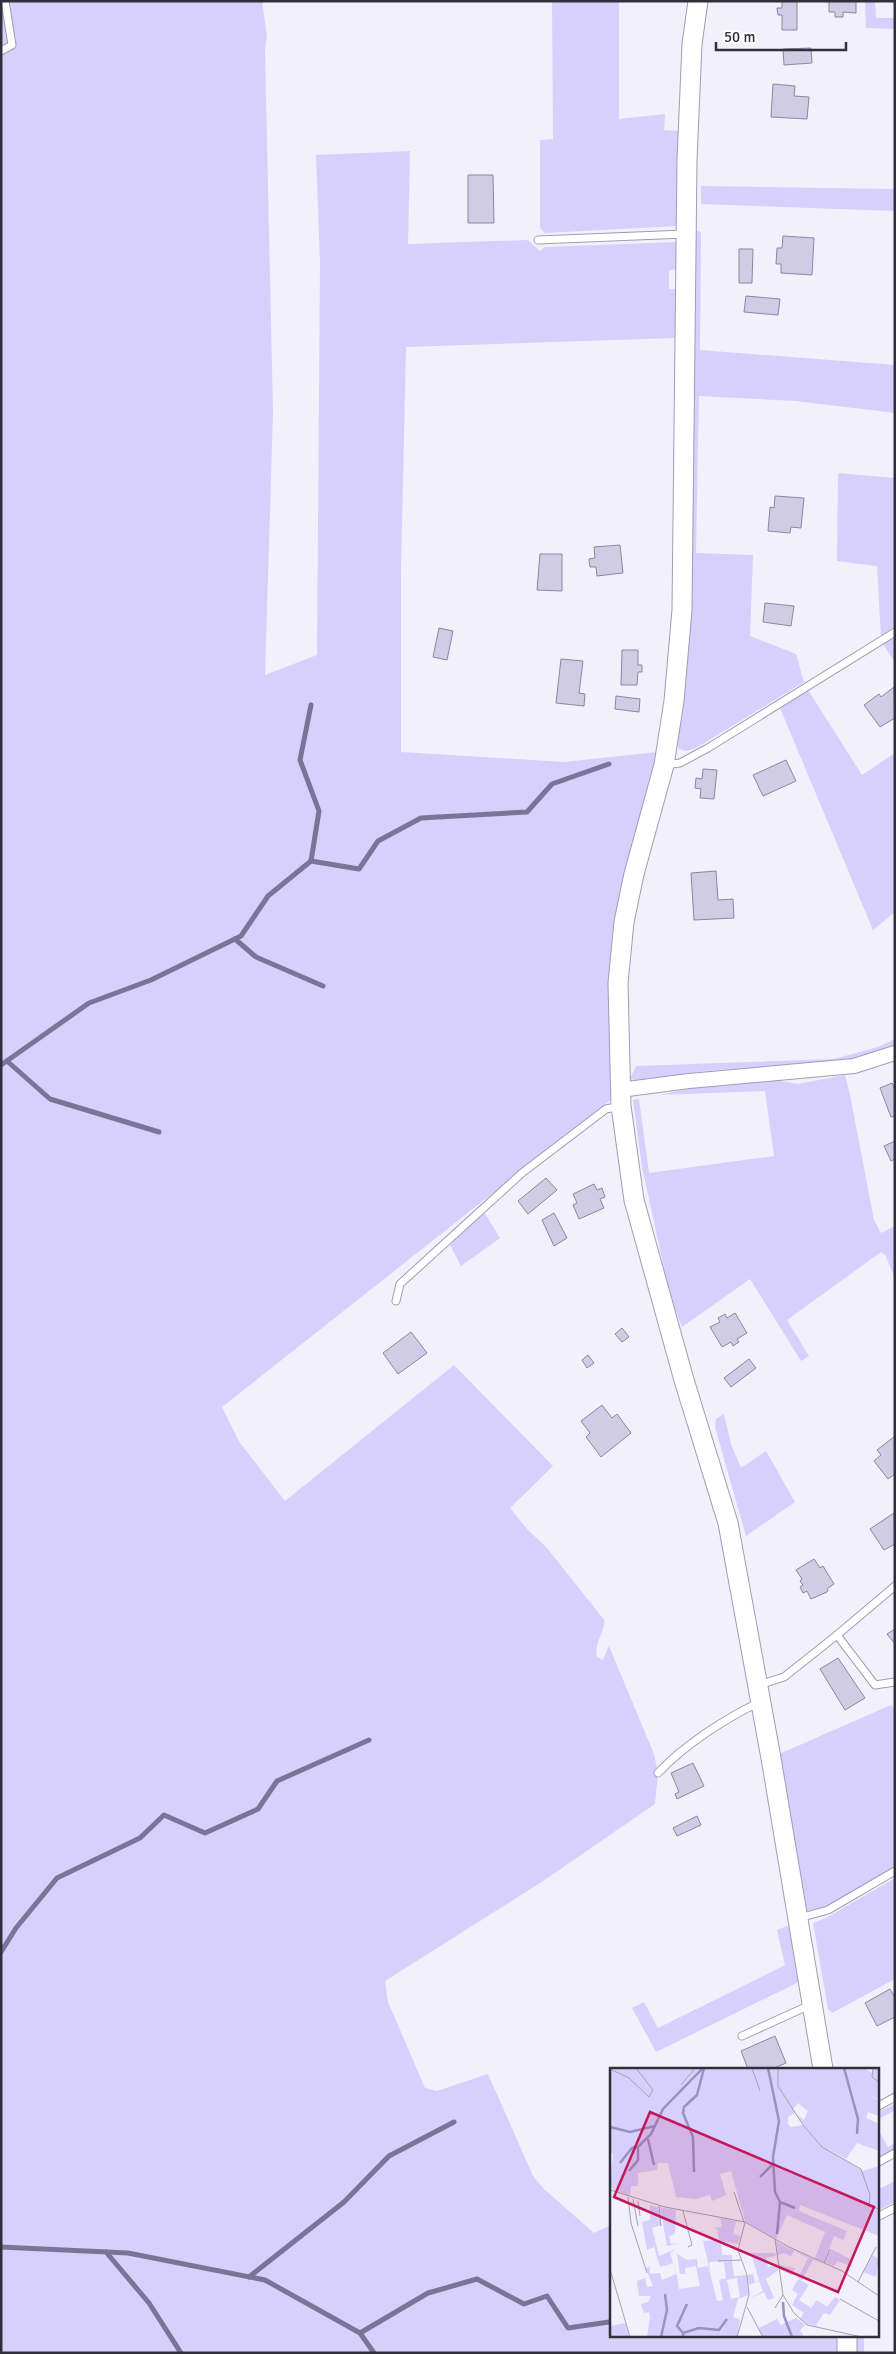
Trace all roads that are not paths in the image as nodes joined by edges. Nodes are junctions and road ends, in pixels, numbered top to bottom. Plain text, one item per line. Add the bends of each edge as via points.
1 (5, 1) edge
2 (698, 1) edge
3 (1, 51) edge
4 (686, 234) junction
5 (538, 240) dead end
6 (895, 632) edge
7 (664, 765) junction
8 (895, 1053) edge
9 (621, 1098) junction
10 (396, 1301) dead end
11 (895, 1586) edge
12 (838, 1635) junction
13 (895, 1682) edge
14 (760, 1693) junction
15 (658, 1773) dead end
16 (895, 1871) edge
17 (798, 1918) junction
18 (813, 2004) junction
19 (742, 2036) dead end
20 (823, 2068) edge
21 (895, 2097) edge
22 (878, 2106) edge
23 (895, 2153) edge
24 (878, 2162) edge
25 (895, 2208) edge
26 (878, 2216) edge
27 (847, 2336) edge
28 (847, 2353) edge

1 - 3 lane via 12,45
2 - 4 street via 692,44
4 - 5 lane
4 - 7 street via 682,610 674,701
6 - 7 lane via 708,748 680,763
7 - 9 street via 624,922 618,983
8 - 9 street via 854,1066 689,1081
9 - 10 lane via 522,1174 400,1284
9 - 14 street via 634,1200 728,1523
11 - 12 lane
12 - 13 lane via 875,1685
12 - 14 lane
14 - 15 lane via 741,1711 672,1758
14 - 17 street
16 - 17 lane via 828,1910
17 - 18 street
18 - 19 lane
18 - 20 street
21 - 22 lane
23 - 24 lane
25 - 26 lane
27 - 28 street

